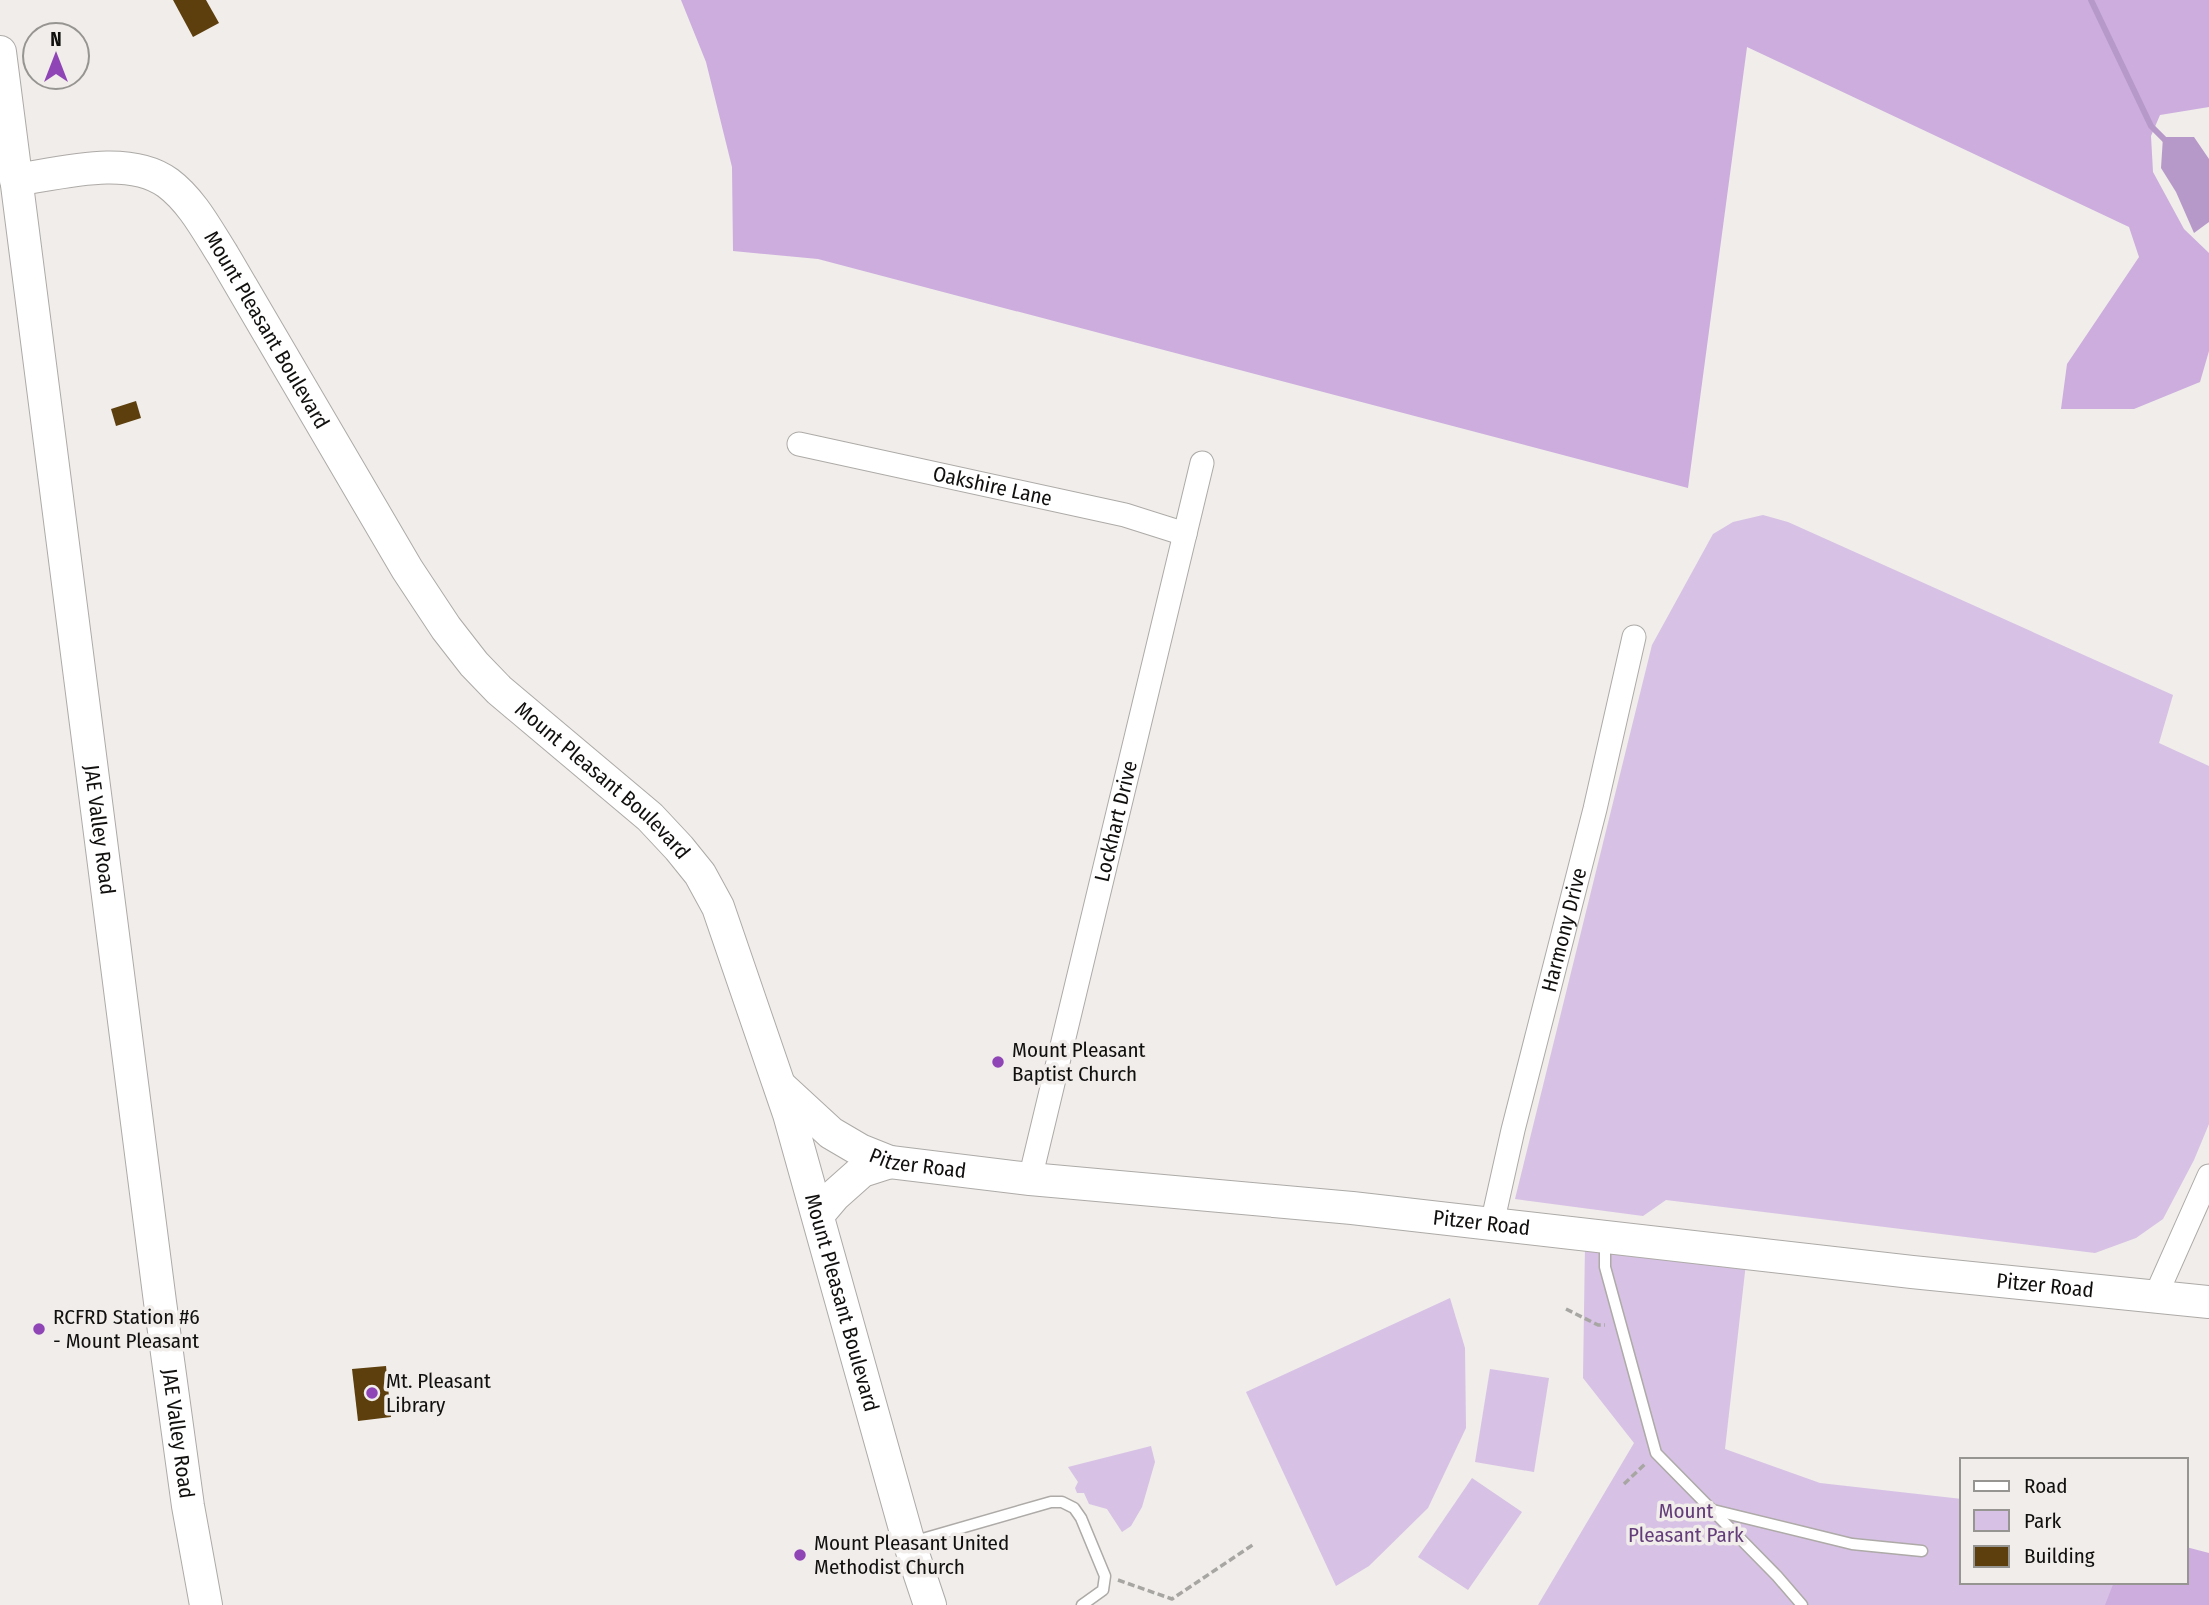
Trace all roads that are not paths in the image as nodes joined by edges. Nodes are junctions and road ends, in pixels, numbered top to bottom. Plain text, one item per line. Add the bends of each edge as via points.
1 (0, 52) edge
2 (8, 182) edge
3 (799, 444) dead end
4 (1202, 463) dead end
5 (1185, 534) junction
6 (1634, 637) dead end
7 (778, 1084) junction
8 (890, 1162) junction
9 (2209, 1176) edge
10 (1030, 1178) junction
11 (818, 1215) junction
12 (1492, 1224) junction
13 (1605, 1237) junction
14 (2156, 1295) junction
15 (2209, 1302) edge
16 (1713, 1510) junction
17 (909, 1543) junction
18 (1922, 1550) dead end
19 (206, 1605) edge
20 (930, 1605) edge
21 (1082, 1605) edge
22 (1802, 1605) edge

1 - 2 street, JAE Valley Road
2 - 7 street, Mount Pleasant Boulevard via 90,168 127,168 150,172 168,183 195,212 446,628 499,690 650,817 700,874 718,907
2 - 19 street, JAE Valley Road via 188,1506
3 - 5 street, Oakshire Lane via 1125,515
4 - 5 street, Lockhart Drive
5 - 10 street, Lockhart Drive
6 - 12 street, Harmony Drive
7 - 8 street, Pitzer Road via 831,1133
7 - 11 street, Mount Pleasant Boulevard
8 - 10 street, Pitzer Road
8 - 11 street via 862,1171
9 - 14 street
10 - 12 street, Pitzer Road
11 - 17 street, Mount Pleasant Boulevard
12 - 13 street, Pitzer Road
13 - 14 street, Pitzer Road
13 - 16 lane via 1605,1266 1656,1452
14 - 15 street, Pitzer Road
16 - 18 lane via 1852,1544
16 - 22 lane
17 - 20 street, Mount Pleasant Boulevard
17 - 21 lane via 1062,1502 1081,1518 1105,1576 1103,1590

